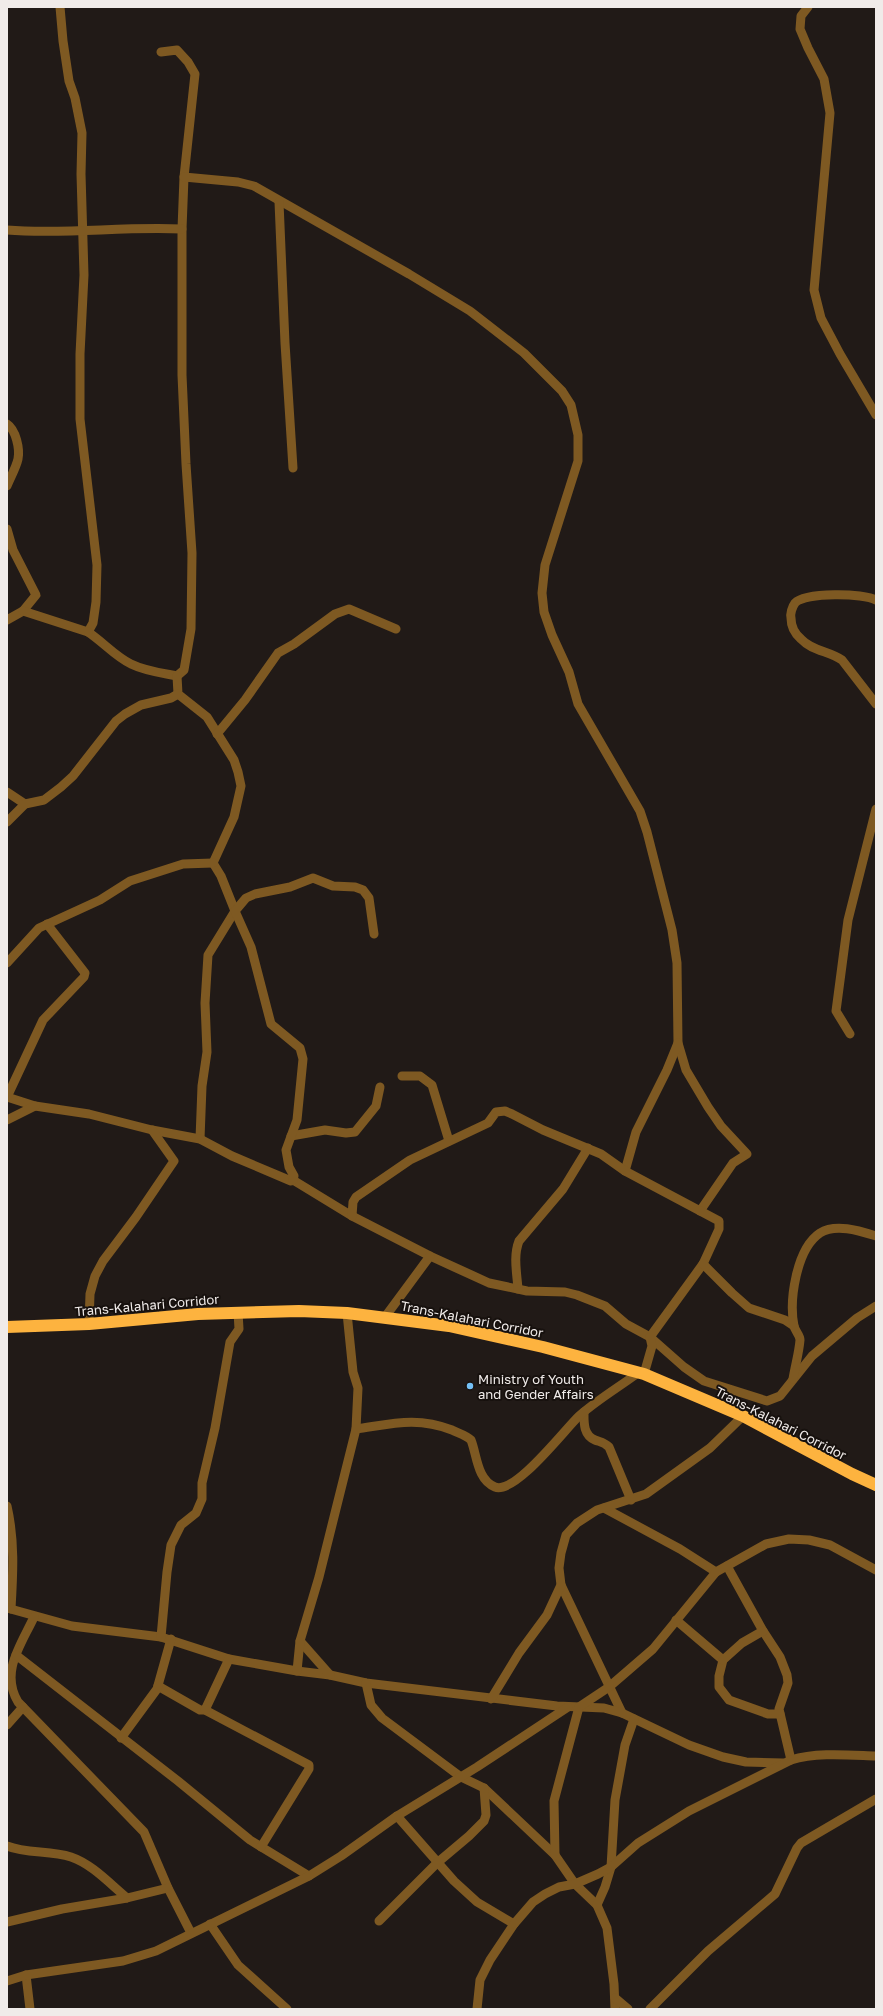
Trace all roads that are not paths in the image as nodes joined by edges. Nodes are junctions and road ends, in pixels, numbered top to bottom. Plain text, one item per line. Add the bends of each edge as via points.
1 (60, 7) edge
2 (796, 7) edge
3 (808, 7) edge
4 (800, 16) junction
5 (161, 52) dead end
6 (184, 177) junction
7 (279, 202) junction
8 (182, 229) junction
9 (7, 230) edge
10 (82, 230) junction
11 (876, 415) edge
12 (7, 424) edge
13 (293, 468) dead end
14 (7, 486) edge
15 (7, 529) edge
16 (876, 600) edge
17 (22, 611) junction
18 (7, 620) edge
19 (396, 629) dead end
20 (88, 632) junction
21 (177, 676) junction
22 (178, 694) junction
23 (876, 704) edge
24 (217, 734) junction
25 (7, 792) edge
26 (25, 804) junction
27 (876, 809) edge
28 (7, 822) edge
29 (213, 863) junction
30 (235, 911) junction
31 (47, 924) junction
32 (374, 934) dead end
33 (7, 963) edge
34 (850, 1034) dead end
35 (678, 1043) junction
36 (402, 1076) dead end
37 (380, 1087) dead end
38 (35, 1106) junction
39 (7, 1120) edge
40 (152, 1130) junction
41 (291, 1136) junction
42 (200, 1139) junction
43 (449, 1141) junction
44 (588, 1148) junction
45 (625, 1171) junction
46 (293, 1180) junction
47 (700, 1211) junction
48 (352, 1216) junction
49 (876, 1236) edge
50 (430, 1256) junction
51 (703, 1264) junction
52 (518, 1289) junction
53 (876, 1306) edge
54 (238, 1312) junction
55 (347, 1313) junction
56 (385, 1317) junction
57 (89, 1324) junction
58 (62, 1326) junction
59 (794, 1326) junction
60 (7, 1327) edge
61 (7, 1332) edge
62 (650, 1337) junction
63 (641, 1374) junction
64 (793, 1379) junction
65 (584, 1412) junction
66 (743, 1416) junction
67 (356, 1429) junction
68 (852, 1474) junction
69 (876, 1485) edge
70 (876, 1493) edge
71 (631, 1500) junction
72 (7, 1506) edge
73 (604, 1508) junction
74 (727, 1566) junction
75 (876, 1570) edge
76 (716, 1572) junction
77 (561, 1585) junction
78 (9, 1609) edge
79 (34, 1617) junction
80 (676, 1620) junction
81 (763, 1631) junction
82 (161, 1637) junction
83 (171, 1639) junction
84 (300, 1641) junction
85 (16, 1655) junction
86 (229, 1659) junction
87 (723, 1660) junction
88 (9, 1664) edge
89 (297, 1671) junction
90 (330, 1675) junction
91 (366, 1683) junction
92 (158, 1686) junction
93 (609, 1687) junction
94 (491, 1699) junction
95 (23, 1707) junction
96 (568, 1707) junction
97 (579, 1707) junction
98 (205, 1710) junction
99 (622, 1713) junction
100 (780, 1714) junction
101 (634, 1719) junction
102 (7, 1725) edge
103 (121, 1738) junction
104 (876, 1756) edge
105 (787, 1762) junction
106 (461, 1777) junction
107 (484, 1788) junction
108 (876, 1799) edge
109 (397, 1816) junction
110 (7, 1846) edge
111 (261, 1847) junction
112 (555, 1855) junction
113 (437, 1863) junction
114 (611, 1867) junction
115 (309, 1876) junction
116 (575, 1884) junction
117 (168, 1888) junction
118 (127, 1898) junction
119 (597, 1905) junction
120 (379, 1920) dead end
121 (7, 1922) edge
122 (210, 1924) junction
123 (514, 1924) junction
124 (191, 1933) junction
125 (26, 1975) junction
126 (7, 1980) edge
127 (615, 1998) junction
128 (30, 2009) edge
129 (287, 2009) edge
130 (477, 2009) edge
131 (615, 2009) edge
132 (628, 2009) edge
133 (650, 2009) edge

1 - 10 street via 69,81 82,133
2 - 4 street
3 - 4 street
4 - 11 street via 800,29 824,79 830,113 814,290 821,318
5 - 6 street via 177,50 195,74
6 - 7 street via 248,185 266,192
6 - 8 street
7 - 13 street
7 - 35 street via 470,311 524,353 562,391 571,405 578,435 578,461 545,565 542,593 544,612 569,672 578,704 640,811 647,832 672,930 677,963
8 - 10 street
8 - 21 street via 182,375 192,578 190,641 184,670
9 - 10 street
10 - 20 street via 84,275 80,419 97,565 96,602 93,623
12 - 14 street via 11,426 16,437 18,459
15 - 17 street via 13,550 36,595
16 - 23 street via 850,596 814,596 795,604 790,614 791,628 800,639 810,647 842,660
17 - 18 street
17 - 20 street
19 - 24 street via 349,609 331,616 278,653
20 - 21 street via 132,665
21 - 22 street
22 - 24 street via 207,717
22 - 26 street via 141,705 125,714 116,721 100,744 61,787 44,800
24 - 29 street via 234,760 240,786 234,817
25 - 26 street
26 - 28 street
27 - 34 street via 848,920 836,1011
29 - 30 street via 222,876
29 - 31 street via 183,864 146,875 130,881 100,900
30 - 32 street via 246,898 255,894 290,887 313,878 333,886 363,890 369,898
30 - 41 street via 251,947 271,1024 300,1048 303,1059 296,1120
30 - 42 street via 208,955 205,1003 207,1052 202,1086
31 - 33 street via 39,928
31 - 38 street via 85,973 82,980 43,1020 7,1097
35 - 45 street via 668,1070 636,1132
35 - 47 street via 686,1070 698,1093 721,1126 747,1154 733,1163
36 - 43 street via 420,1076 432,1085
37 - 41 street via 376,1106 355,1132 346,1134 325,1130
38 - 39 street
38 - 40 street via 89,1114
40 - 42 street
40 - 57 street via 174,1161 136,1217 102,1260 90,1294
41 - 46 street via 286,1150
42 - 46 street via 232,1156 290,1181
43 - 44 street via 488,1123 496,1112 505,1111 547,1132
43 - 48 street via 410,1160 356,1197
44 - 45 street
44 - 52 street via 562,1189 519,1241 516,1248
45 - 47 street
46 - 48 street
47 - 51 street via 719,1221 720,1226
48 - 50 street
49 - 59 street via 854,1229 839,1228 820,1233 814,1239 797,1268 794,1284
50 - 52 street via 488,1283
50 - 56 street
51 - 59 street via 749,1308 785,1320
51 - 62 street
52 - 62 street via 577,1295 605,1306 626,1324
53 - 64 street via 857,1318 812,1356
54 - 55 highway, Trans-Kalahari Corridor
54 - 57 highway, Trans-Kalahari Corridor
54 - 82 street via 239,1329 230,1342 215,1428 202,1483 202,1499 196,1513 181,1525 171,1545
55 - 56 highway, Trans-Kalahari Corridor
55 - 67 street via 352,1372 358,1388
56 - 63 highway, Trans-Kalahari Corridor via 449,1326 501,1337
57 - 58 highway, Trans-Kalahari Corridor
58 - 60 highway, Trans-Kalahari Corridor
58 - 61 highway, Trans-Kalahari Corridor
59 - 64 street via 800,1339
62 - 63 street via 652,1346
62 - 64 street via 704,1381 753,1397 767,1401 780,1396
63 - 65 street
63 - 66 highway, Trans-Kalahari Corridor
65 - 67 street via 543,1456 512,1484 503,1488 495,1487 484,1477 476,1461 471,1440 459,1433 422,1421
65 - 71 street via 586,1431 590,1438 609,1447
66 - 68 highway, Trans-Kalahari Corridor
66 - 71 street via 704,1453 646,1494
67 - 84 street
68 - 69 highway, Trans-Kalahari Corridor
68 - 70 highway, Trans-Kalahari Corridor
71 - 73 street
72 - 78 street via 14,1557
73 - 76 street via 680,1549
73 - 77 street via 586,1516 566,1536 561,1553
74 - 75 street via 766,1544 789,1538 830,1546
74 - 76 street
74 - 81 street
76 - 80 street
77 - 93 street
77 - 94 street via 544,1622 519,1653
78 - 79 street
79 - 82 street via 72,1626
79 - 85 street
80 - 87 street
80 - 93 street via 653,1649
81 - 87 street via 742,1643
81 - 100 street via 780,1657 787,1676 788,1683 780,1704
82 - 83 street
83 - 86 street
83 - 92 street
84 - 89 street
84 - 90 street
85 - 88 street
85 - 103 street
86 - 89 street
86 - 98 street
87 - 100 street via 718,1687 729,1700 768,1714
88 - 95 street via 10,1686
89 - 90 street
90 - 91 street
91 - 94 street
91 - 106 street via 373,1709 382,1718
92 - 98 street via 200,1710
92 - 103 street
93 - 97 street
93 - 99 street
94 - 96 street
95 - 102 street
95 - 117 street via 137,1823 147,1837
96 - 97 street
96 - 106 street
97 - 99 street via 604,1708
97 - 112 street via 554,1801
98 - 111 street via 309,1766
99 - 101 street
100 - 105 street
101 - 105 street via 723,1758 746,1762
101 - 114 street via 625,1745 615,1800
103 - 111 street
104 - 105 street via 828,1755
105 - 114 street via 689,1811 638,1843
106 - 107 street
106 - 109 street
107 - 112 street
107 - 113 street via 484,1821
108 - 133 street via 801,1843 775,1894 708,1951
109 - 113 street
109 - 115 street
110 - 118 street via 35,1853 70,1856 97,1872
111 - 115 street
112 - 116 street
113 - 120 street
113 - 123 street via 477,1902
114 - 116 street
114 - 119 street via 606,1887
115 - 122 street
116 - 119 street
116 - 123 street via 559,1887 545,1894 533,1902
117 - 118 street
117 - 124 street
118 - 121 street
119 - 127 street via 607,1928
122 - 124 street
122 - 129 street via 238,1965
123 - 130 street via 480,1980
124 - 125 street via 140,1957
125 - 126 street
125 - 128 street
127 - 131 street
127 - 132 street

